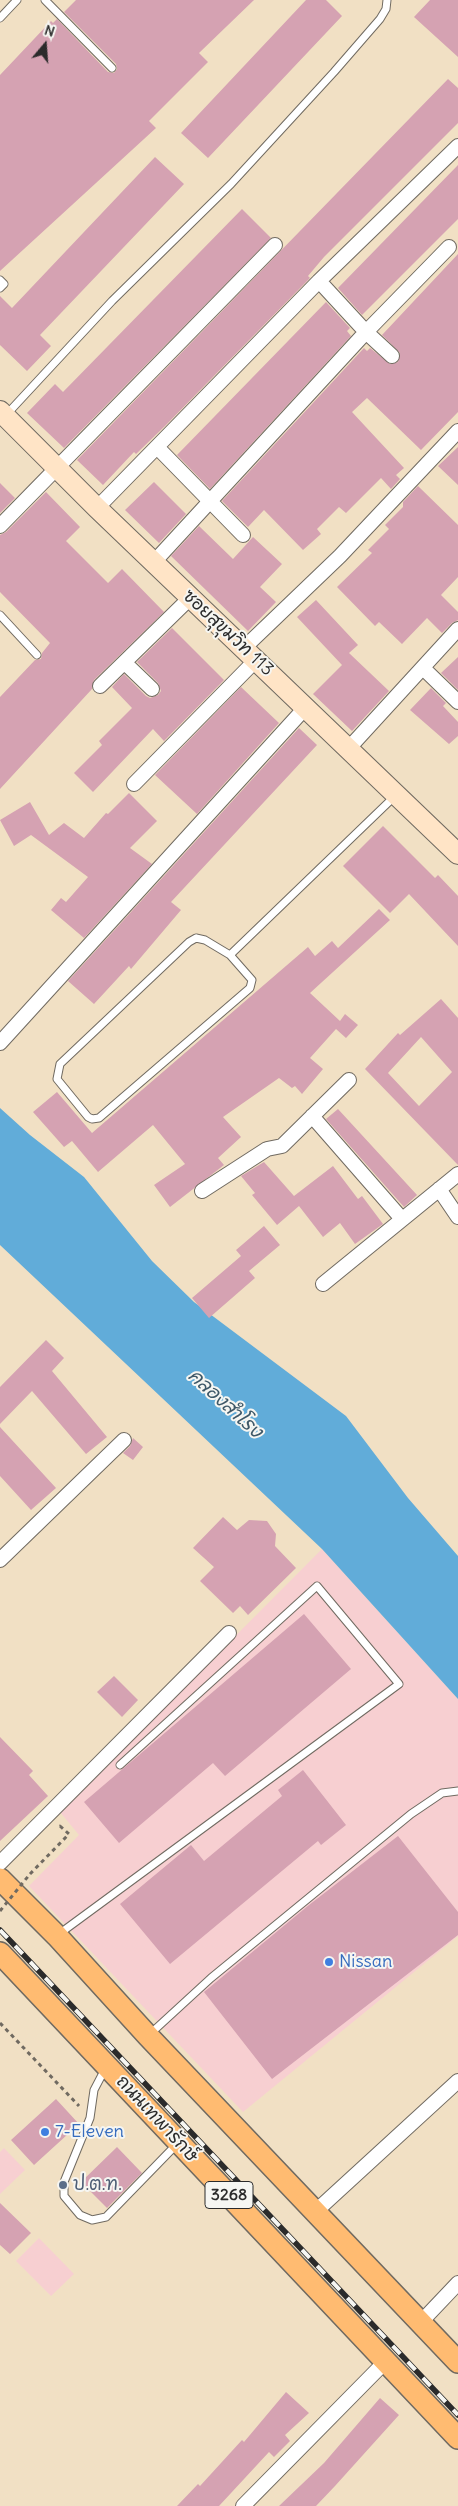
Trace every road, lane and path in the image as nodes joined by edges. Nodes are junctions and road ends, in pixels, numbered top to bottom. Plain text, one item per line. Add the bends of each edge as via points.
1 (17, 0) edge
2 (45, 0) edge
3 (387, 0) edge
4 (0, 18) edge
5 (112, 68) dead end
6 (458, 146) edge
7 (275, 246) dead end
8 (449, 247) dead end
9 (0, 280) edge
10 (319, 281) junction
11 (0, 288) edge
12 (366, 332) junction
13 (392, 356) dead end
14 (2, 413) edge
15 (458, 430) edge
16 (157, 447) junction
17 (57, 470) junction
18 (209, 500) junction
19 (96, 508) junction
20 (0, 526) edge
21 (243, 535) dead end
22 (154, 562) junction
23 (190, 598) junction
24 (0, 615) edge
25 (458, 629) edge
26 (251, 653) junction
27 (37, 655) dead end
28 (125, 663) junction
29 (423, 668) junction
30 (100, 686) dead end
31 (152, 689) dead end
32 (458, 702) edge
33 (306, 707) junction
34 (349, 748) junction
35 (134, 784) dead end
36 (397, 794) junction
37 (458, 854) edge
38 (230, 955) junction
39 (0, 1043) edge
40 (349, 1080) dead end
41 (312, 1116) junction
42 (458, 1174) edge
43 (439, 1189) junction
44 (202, 1192) dead end
45 (458, 1217) edge
46 (402, 1219) junction
47 (323, 1284) dead end
48 (124, 1440) dead end
49 (0, 1560) edge
50 (228, 1633) dead end
51 (120, 1765) dead end
52 (458, 1791) edge
53 (55, 1831) dead end
54 (0, 1863) edge
55 (0, 1879) edge
56 (0, 1911) edge
57 (57, 1936) junction
58 (0, 1954) edge
59 (0, 2023) edge
60 (148, 2036) junction
61 (106, 2066) junction
62 (458, 2081) edge
63 (90, 2118) junction
64 (179, 2142) junction
65 (315, 2212) junction
66 (458, 2282) edge
67 (421, 2322) junction
68 (386, 2361) junction
69 (458, 2362) edge
70 (458, 2438) edge
71 (243, 2506) edge

1 - 4 lane
2 - 5 lane
3 - 14 lane via 380,19 231,184
6 - 10 street
7 - 17 street
8 - 12 street
9 - 11 lane via 4,284
10 - 12 street
10 - 16 street
12 - 13 street
12 - 18 street
14 - 17 main road, ซอยสุขุมวิท 113
15 - 26 street
16 - 18 street
16 - 19 street
17 - 19 main road, ซอยสุขุมวิท 113
17 - 20 street
18 - 21 street
18 - 22 street
19 - 22 main road, ซอยสุขุมวิท 113
22 - 23 main road, ซอยสุขุมวิท 113
23 - 26 main road, ซอยสุขุมวิท 113
23 - 28 street
24 - 27 lane
25 - 29 street
26 - 33 main road, ซอยสุขุมวิท 113
26 - 35 street
28 - 30 street
28 - 31 street
29 - 32 street
29 - 34 street
33 - 34 main road, ซอยสุขุมวิท 113
33 - 39 street
34 - 36 main road, ซอยสุขุมวิท 113
36 - 37 main road, ซอยสุขุมวิท 113
36 - 38 lane
38 - 38 lane via 205,940 196,938 189,942 60,1064 57,1080 88,1117 92,1120 100,1118 250,988 252,980
40 - 41 street
41 - 44 street via 282,1146 267,1149
41 - 46 street
42 - 43 street
43 - 45 street
43 - 46 street
46 - 47 street
48 - 49 street
50 - 54 street
51 - 57 lane via 317,1586 399,1684
52 - 60 lane via 442,1793 411,1814 211,1978
53 - 56 path, bridge via 60,1826 69,1834
55 - 57 main road, 3268
57 - 60 main road, 3268
58 - 61 main road, ถนนเทพารักษ์ / 3268
59 - 63 path
60 - 65 main road, 3268
61 - 63 lane via 94,2090
61 - 64 main road, ถนนเทพารักษ์ / 3268
62 - 65 street
63 - 64 lane via 64,2182 64,2196 80,2215 92,2220 106,2217
64 - 68 main road, ถนนเทพารักษ์ / 3268
65 - 67 main road, 3268
66 - 67 street
67 - 69 main road, 3268
68 - 70 main road, ถนนเทพารักษ์ / 3268
68 - 71 street

